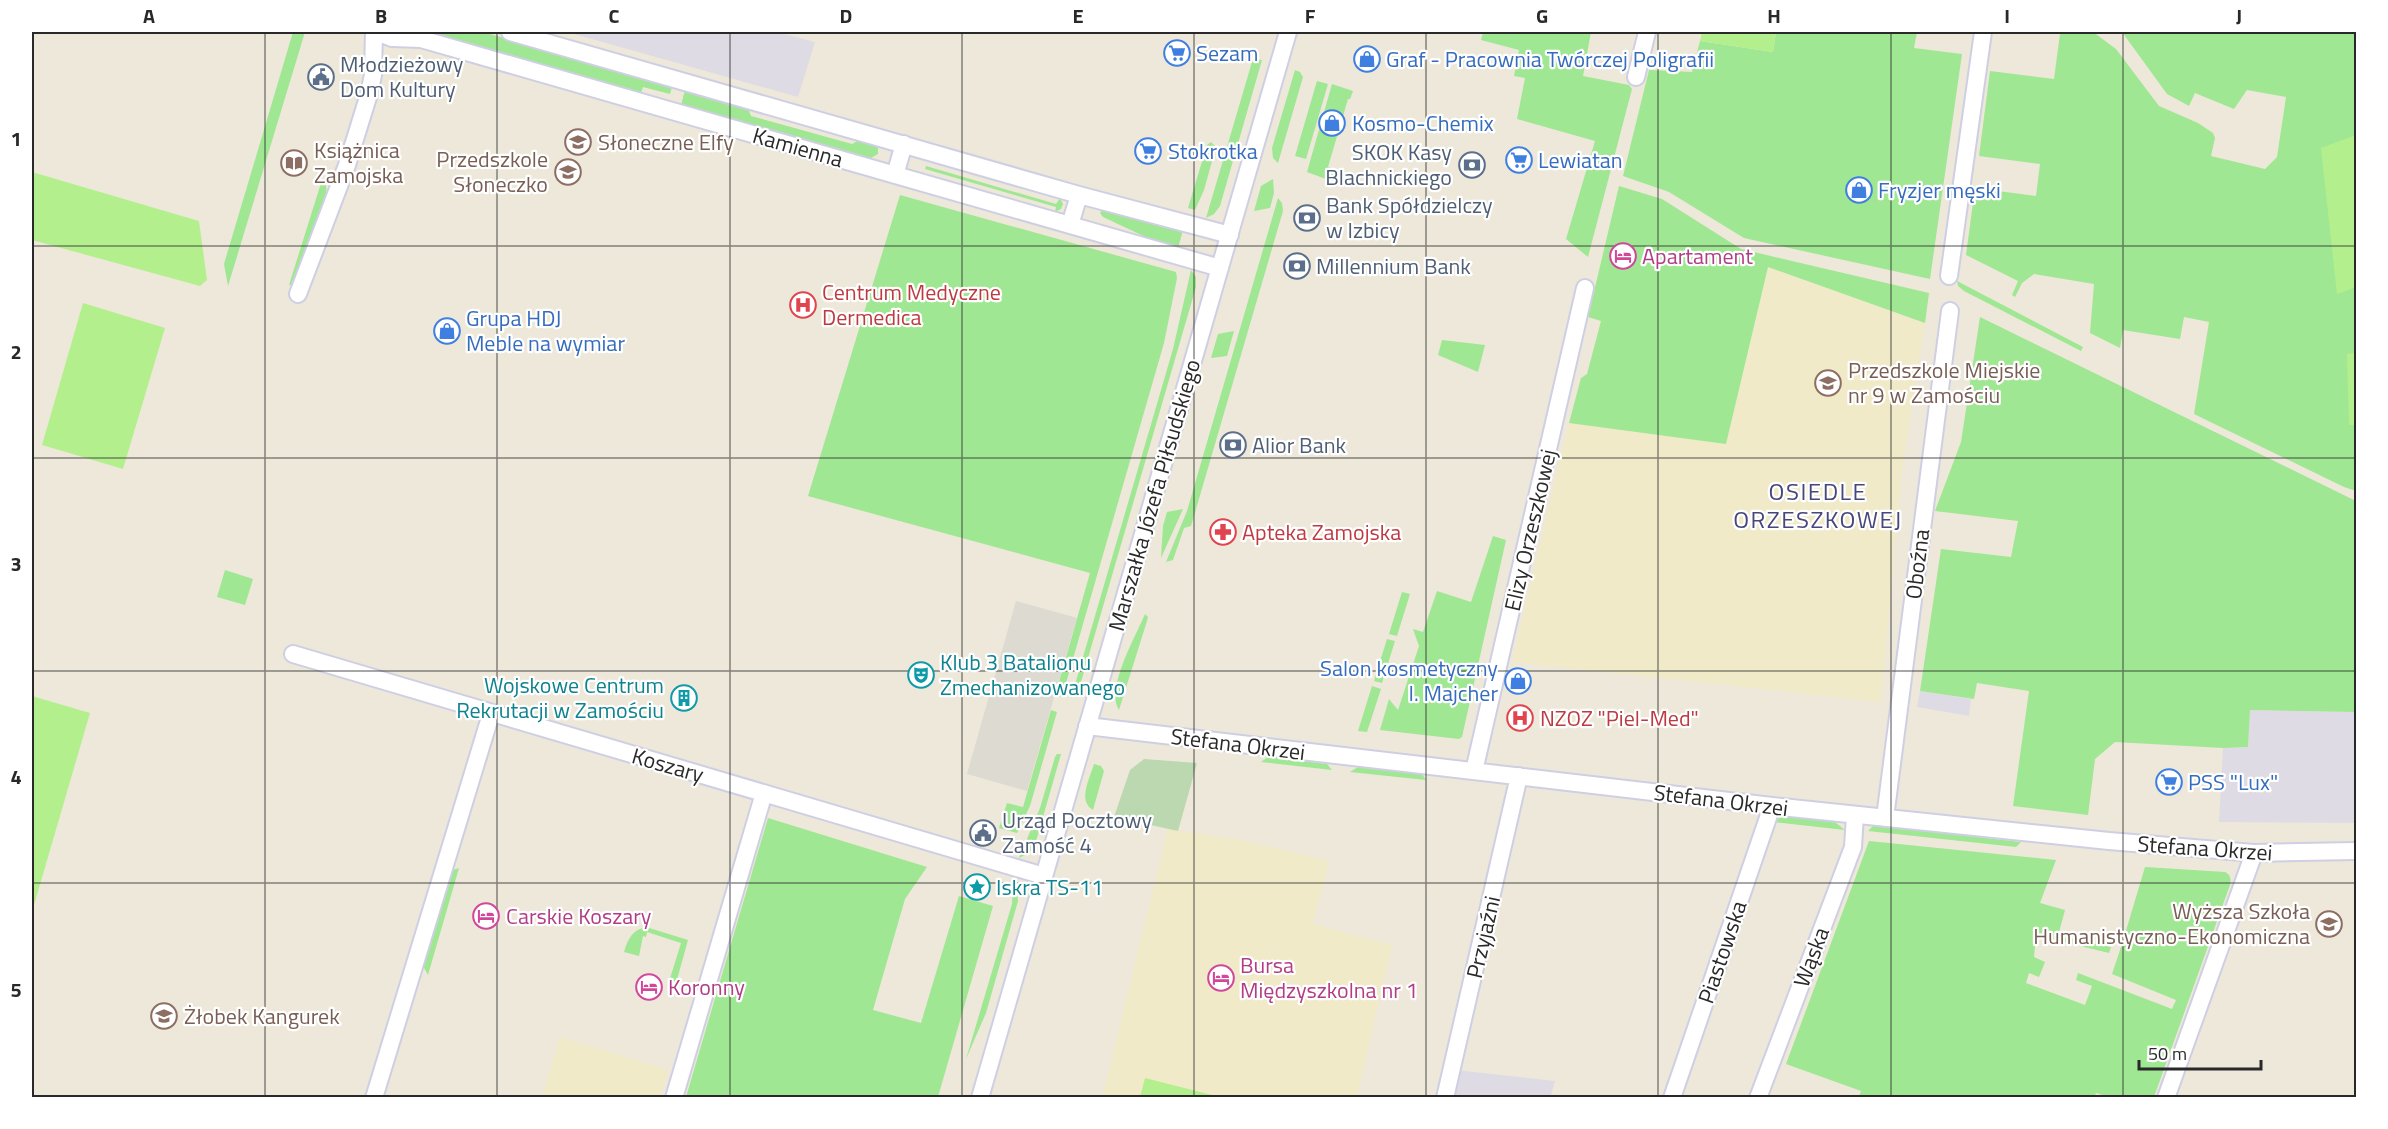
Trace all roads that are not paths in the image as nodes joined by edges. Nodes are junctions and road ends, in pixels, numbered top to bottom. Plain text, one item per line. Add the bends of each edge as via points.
1 (375, 32) edge
2 (510, 32) edge
3 (1288, 32) edge
4 (1647, 32) edge
5 (1983, 32) edge
6 (1636, 77) dead end
7 (904, 144) junction
8 (895, 174) junction
9 (1079, 195) junction
10 (1070, 225) junction
11 (1230, 235) junction
12 (1220, 268) junction
13 (1949, 276) dead end
14 (1585, 288) dead end
15 (298, 294) dead end
16 (1950, 310) dead end
17 (292, 654) dead end
18 (491, 714) junction
19 (1087, 726) junction
20 (1474, 771) junction
21 (1519, 776) junction
22 (765, 793) junction
23 (1772, 806) junction
24 (1855, 815) junction
25 (1885, 818) junction
26 (2356, 851) edge
27 (2254, 853) junction
28 (1044, 876) junction
29 (375, 1098) edge
30 (674, 1098) edge
31 (980, 1098) edge
32 (1444, 1098) edge
33 (1672, 1098) edge
34 (1758, 1098) edge
35 (2166, 1098) edge

1 - 8 street, Kamienna via 392,38 421,39
1 - 15 street via 369,94 347,165
2 - 7 street, Kamienna
3 - 11 street, Marszałka Józefa Piłsudskiego
4 - 6 street
5 - 13 street
7 - 8 street
7 - 9 street, Kamienna
8 - 10 street, Kamienna
9 - 10 street
9 - 11 street, Kamienna
10 - 12 street, Kamienna
11 - 12 street, Marszałka Józefa Piłsudskiego
12 - 19 street, Marszałka Józefa Piłsudskiego
14 - 20 street, Elizy Orzeszkowej
16 - 25 street, Oboźna
17 - 18 street, Koszary
18 - 22 street, Koszary
18 - 29 street
19 - 20 street, Stefana Okrzei
19 - 28 street, Marszałka Józefa Piłsudskiego
20 - 21 street, Stefana Okrzei
21 - 23 street, Stefana Okrzei
21 - 32 street, Przyjaźni
22 - 28 street, Koszary
22 - 30 street
23 - 24 street, Stefana Okrzei
23 - 33 street, Piastowska
24 - 25 street, Stefana Okrzei
24 - 34 street, Wąska via 1853,848
25 - 27 street, Stefana Okrzei
26 - 27 street, Stefana Okrzei
27 - 35 street
28 - 31 street, Marszałka Józefa Piłsudskiego

